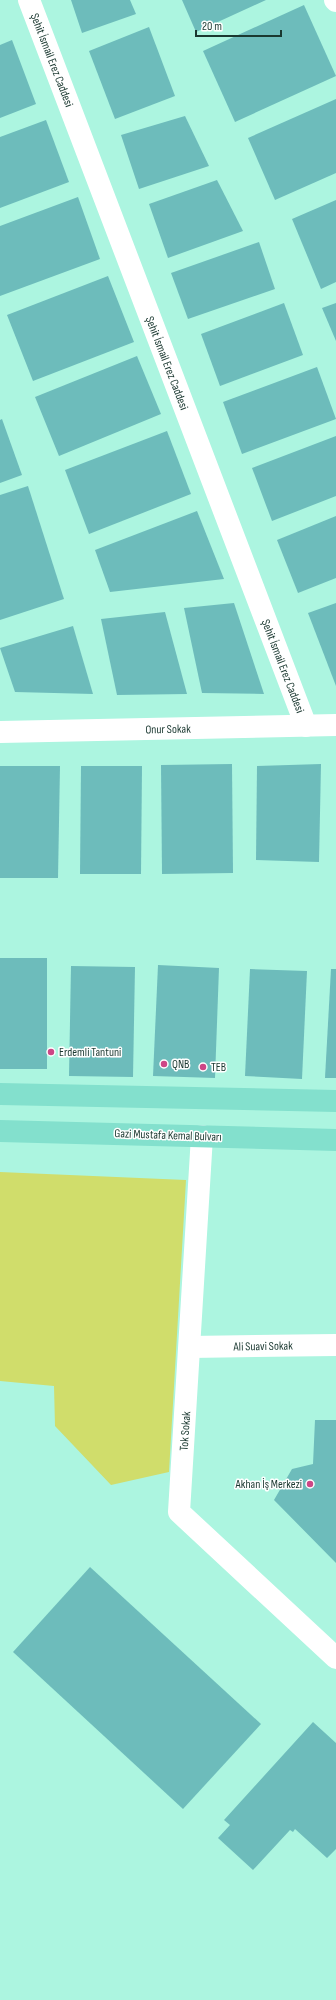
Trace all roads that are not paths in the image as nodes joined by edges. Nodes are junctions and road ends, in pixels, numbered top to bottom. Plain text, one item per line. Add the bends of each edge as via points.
1 (29, 0) edge
2 (336, 725) edge
3 (306, 726) junction
4 (0, 732) edge
5 (0, 1094) edge
6 (336, 1102) edge
7 (0, 1131) edge
8 (202, 1136) junction
9 (336, 1140) edge
10 (336, 1345) edge
11 (190, 1347) junction
12 (336, 1658) edge

1 - 3 street, Şehit İsmail Erez Caddesi
2 - 3 street, Onur Sokak
3 - 4 street, Onur Sokak
5 - 6 main road
7 - 8 main road, Gazi Mustafa Kemal Bulvarı
8 - 9 main road, Gazi Mustafa Kemal Bulvarı
8 - 11 street, Tok Sokak
10 - 11 street, Ali Suavi Sokak
11 - 12 street, Tok Sokak via 180,1512

